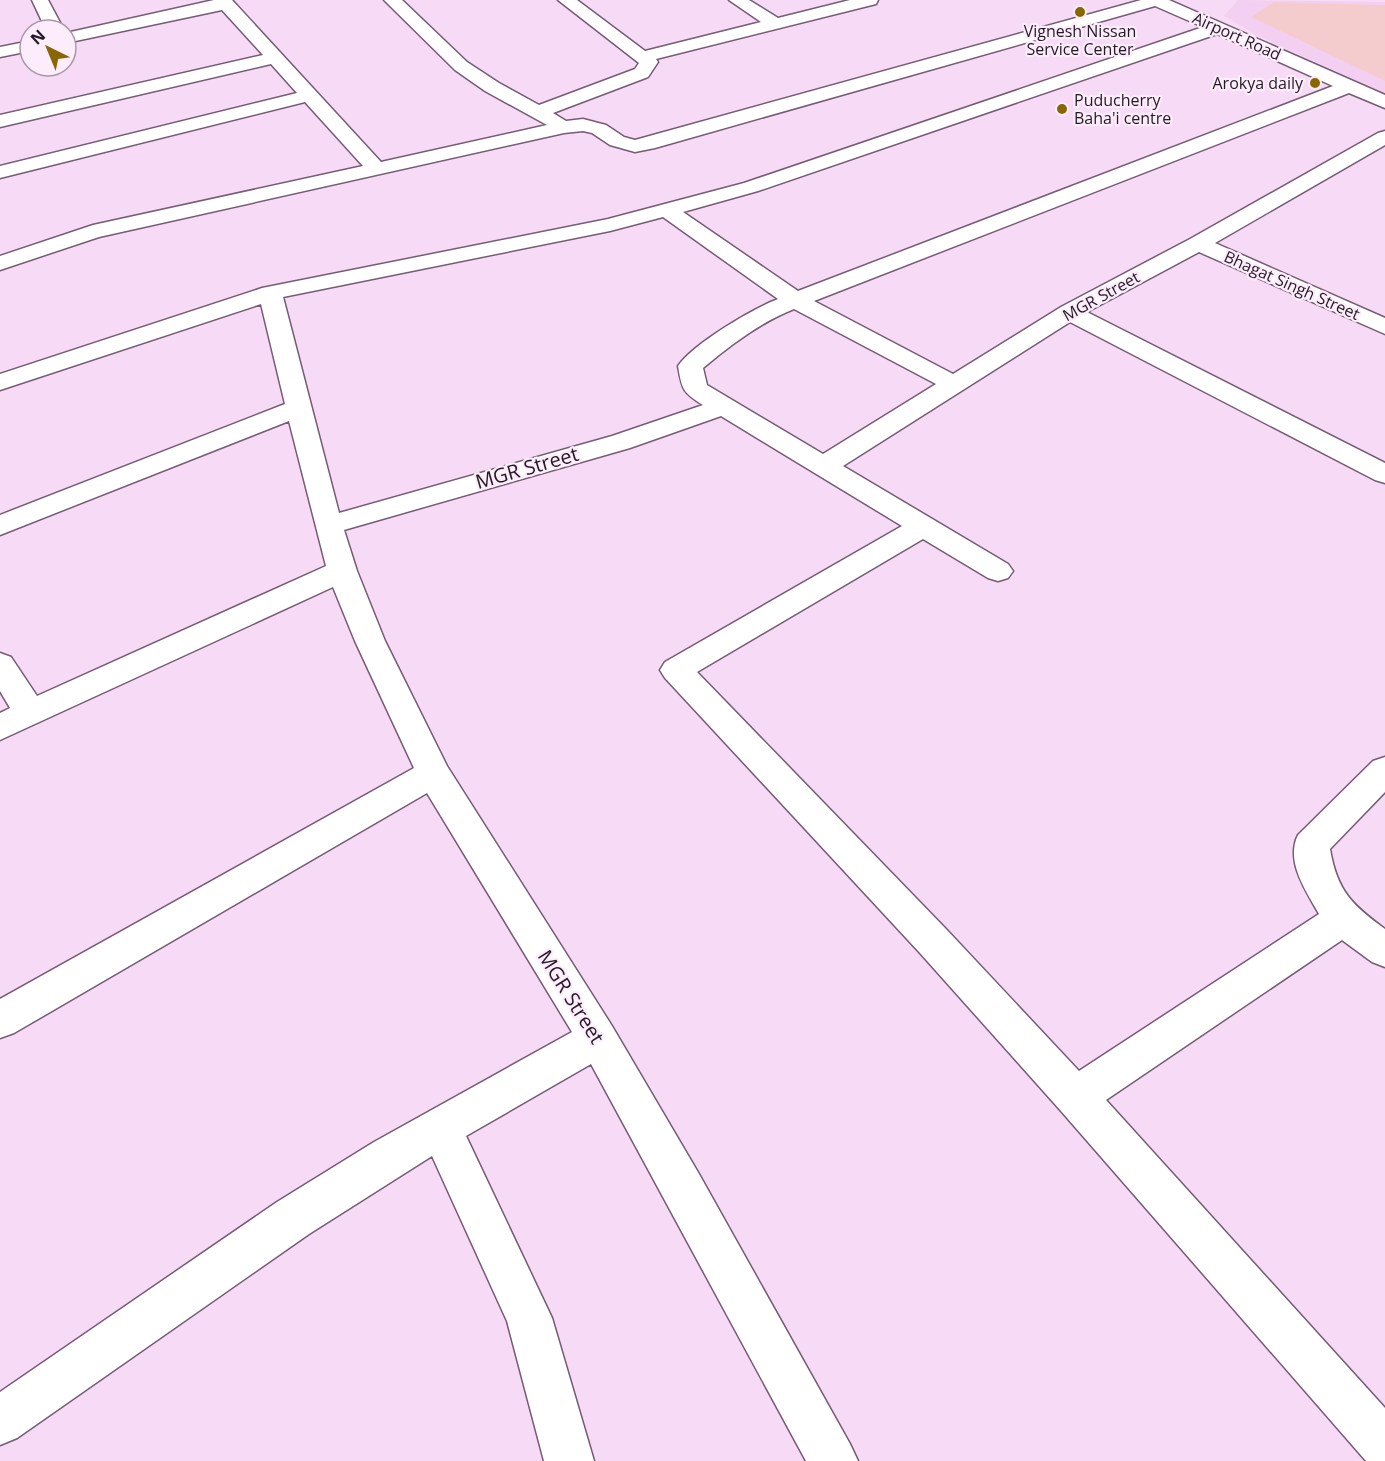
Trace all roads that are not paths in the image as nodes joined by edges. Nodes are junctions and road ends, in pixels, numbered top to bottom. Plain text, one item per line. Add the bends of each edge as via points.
1 (40, 0) edge
2 (392, 0) edge
3 (566, 0) edge
4 (737, 0) edge
5 (870, 0) edge
6 (1155, 0) edge
7 (224, 2) edge
8 (49, 18) edge
9 (775, 23) junction
10 (1218, 28) junction
11 (78, 35) edge
12 (18, 48) edge
13 (0, 52) edge
14 (276, 57) junction
15 (641, 57) junction
16 (1350, 86) junction
17 (311, 95) junction
18 (1385, 102) edge
19 (538, 112) junction
20 (0, 121) edge
21 (564, 127) junction
22 (1385, 137) edge
23 (377, 170) junction
24 (0, 172) edge
25 (667, 210) junction
26 (1198, 244) junction
27 (0, 263) edge
28 (270, 293) junction
29 (795, 300) junction
30 (1069, 312) junction
31 (1385, 327) edge
32 (0, 382) edge
33 (954, 384) junction
34 (724, 406) junction
35 (299, 408) junction
36 (824, 466) junction
37 (1385, 474) edge
38 (328, 525) junction
39 (0, 526) edge
40 (924, 526) junction
41 (342, 571) junction
42 (998, 571) dead end
43 (0, 665) edge
44 (30, 713) junction
45 (0, 727) edge
46 (1385, 770) edge
47 (433, 773) junction
48 (1342, 919) junction
49 (1385, 950) edge
50 (0, 1020) edge
51 (598, 1039) junction
52 (1076, 1097) junction
53 (441, 1128) junction
54 (0, 1421) edge
55 (1385, 1445) edge
56 (569, 1461) edge
57 (832, 1461) edge

1 - 8 street
2 - 19 street via 461,66
3 - 15 street
4 - 9 street
5 - 9 street
6 - 10 street, Airport Road
6 - 21 street via 656,142 635,146 616,141 599,129 583,125
7 - 11 street
7 - 14 street
9 - 15 street
10 - 16 street, Airport Road
10 - 25 street via 773,179
12 - 13 street
14 - 17 street
14 - 20 street
15 - 19 street via 649,62 642,73
16 - 18 street, Airport Road
16 - 29 street
17 - 23 street
17 - 24 street
19 - 21 street
21 - 23 street
22 - 26 street, MGR Street
23 - 27 street via 93,232
25 - 28 street via 610,225
25 - 29 street
26 - 30 street, MGR Street
26 - 31 street, Bhagat Singh Street
28 - 32 street
28 - 35 street, MGR Street
29 - 33 street
29 - 34 street via 770,310 690,366 695,389
30 - 33 street, MGR Street
30 - 37 street
33 - 36 street, MGR Street
34 - 36 street
34 - 38 street, MGR Street via 621,442
35 - 38 street, MGR Street
35 - 39 street
36 - 40 street
38 - 41 street, MGR Street
40 - 42 street
40 - 52 street via 676,670
41 - 44 street
41 - 47 street, MGR Street via 370,641
43 - 44 street
44 - 45 street
46 - 48 street via 1311,845 1316,876
47 - 50 street
47 - 51 street, MGR Street
48 - 49 street
48 - 52 street
51 - 53 street
51 - 57 street, MGR Street
52 - 55 street
53 - 54 street via 293,1218
53 - 56 street via 529,1318

